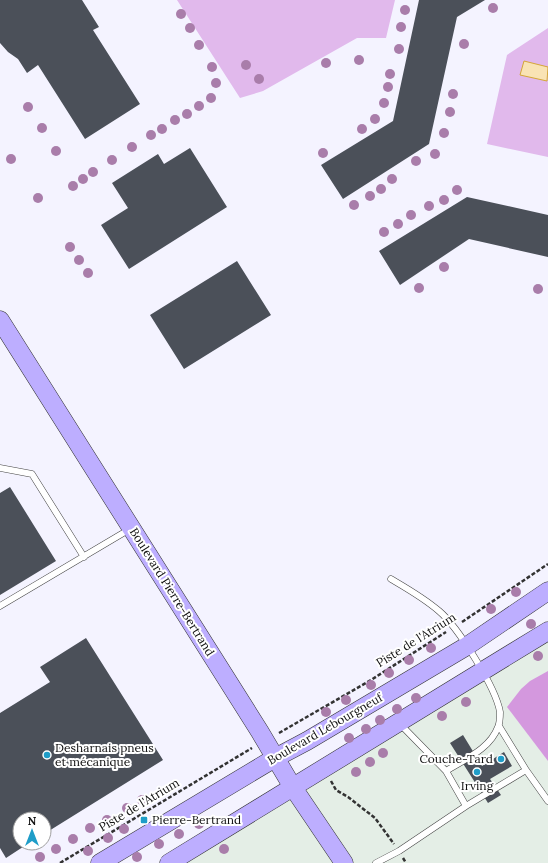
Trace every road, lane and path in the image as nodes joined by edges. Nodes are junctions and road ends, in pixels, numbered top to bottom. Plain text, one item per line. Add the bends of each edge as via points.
1 (0, 320) edge
2 (0, 468) edge
3 (132, 528) junction
4 (84, 557) junction
5 (548, 564) edge
6 (391, 579) dead end
7 (548, 591) edge
8 (0, 606) edge
9 (454, 628) junction
10 (548, 631) edge
11 (467, 646) junction
12 (482, 671) junction
13 (398, 722) junction
14 (498, 726) junction
15 (290, 727) dead end
16 (248, 750) dead end
17 (275, 758) junction
18 (526, 770) junction
19 (446, 771) junction
20 (292, 786) junction
21 (336, 790) dead end
22 (548, 801) edge
23 (466, 806) junction
24 (392, 842) dead end
25 (404, 859) dead end
26 (60, 863) edge
27 (100, 863) edge
28 (169, 863) edge
29 (344, 863) edge
30 (376, 863) edge
31 (406, 863) edge

1 - 3 main road, Boulevard Pierre-Bertrand
2 - 4 lane via 32,474
3 - 4 lane
3 - 17 main road, Boulevard Pierre-Bertrand
4 - 8 lane
5 - 9 path, Piste de l'Atrium
6 - 9 lane via 423,598
7 - 11 main road, Boulevard Lebourgneuf
9 - 11 lane
9 - 15 path, Piste de l'Atrium
10 - 12 main road
11 - 12 lane
11 - 17 main road, Boulevard Lebourgneuf
12 - 13 main road
12 - 14 lane via 500,712
13 - 19 lane
13 - 20 main road
14 - 18 lane
14 - 19 lane via 485,747
16 - 26 path, Piste de l'Atrium
17 - 20 main road, Boulevard Pierre-Bertrand
17 - 27 main road, Boulevard Lebourgneuf
18 - 22 lane
18 - 23 lane
19 - 23 lane
20 - 28 main road
20 - 29 main road, Boulevard Pierre-Bertrand
21 - 24 path via 375,818
23 - 30 lane via 399,851
25 - 31 path

